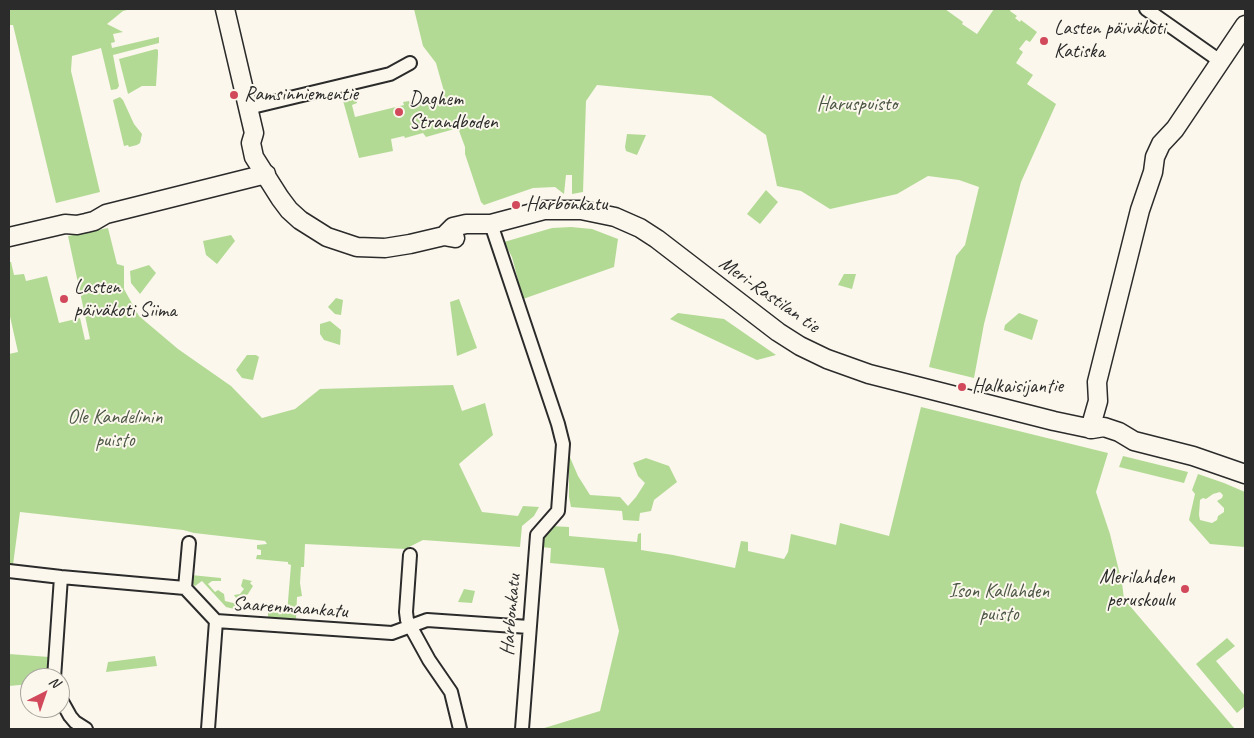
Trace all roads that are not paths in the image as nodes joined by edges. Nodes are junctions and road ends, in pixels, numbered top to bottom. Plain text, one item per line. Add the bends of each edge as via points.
1 (225, 9) edge
2 (1146, 9) edge
3 (1245, 25) edge
4 (1220, 61) junction
5 (410, 63) dead end
6 (248, 108) junction
7 (266, 174) junction
8 (490, 224) junction
9 (9, 237) edge
10 (1091, 428) junction
11 (1245, 474) edge
12 (189, 543) dead end
13 (410, 556) dead end
14 (9, 571) edge
15 (61, 578) junction
16 (185, 588) junction
17 (216, 621) junction
18 (411, 626) junction
19 (529, 627) junction
20 (55, 668) edge
21 (70, 716) edge
22 (86, 729) edge
23 (208, 729) edge
24 (460, 729) edge
25 (522, 729) edge

1 - 6 street, Meri-Rastilan tie
2 - 4 street
3 - 4 street
4 - 10 street via 1174,129 1170,148 1153,172 1140,210 1097,382 1086,398
5 - 6 street via 390,74
6 - 7 street, Meri-Rastilan tie via 254,133 261,140
7 - 8 street, Meri-Rastilan tie via 295,215 314,230 357,247 385,248 444,236 453,228 466,224
7 - 9 street via 106,214 91,212 76,216 66,224
8 - 10 street, Meri-Rastilan tie via 556,209 599,212 615,217 657,239 760,319 814,353 869,374
8 - 19 street, Harbonkatu via 563,444 558,511 537,535
10 - 11 street, Meri-Rastilan tie via 1118,432 1134,441
12 - 16 street
13 - 18 street via 406,612
14 - 15 street
15 - 16 street
15 - 20 street
16 - 17 street, Saarenmaankatu
17 - 18 street, Saarenmaankatu via 392,633
17 - 23 street
18 - 19 street, Saarenmaankatu via 427,620
18 - 24 street via 451,692
19 - 25 street, Harbonkatu
21 - 22 street

